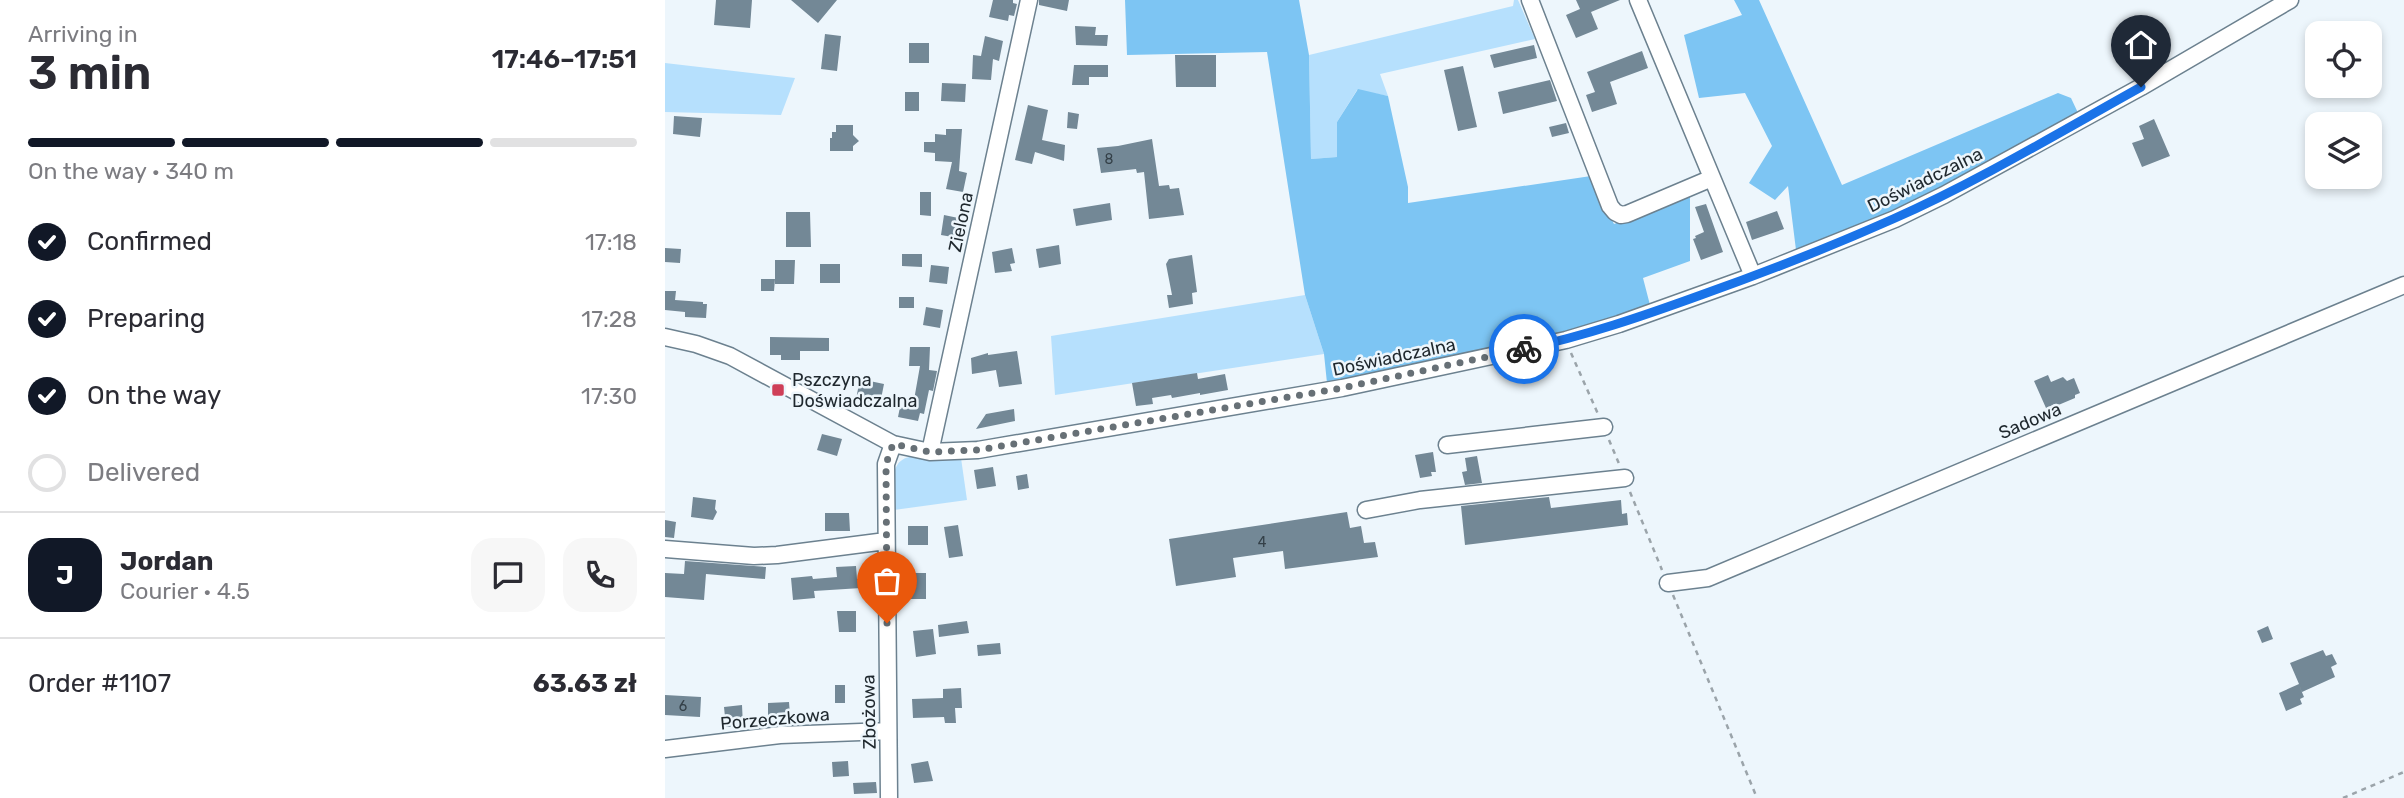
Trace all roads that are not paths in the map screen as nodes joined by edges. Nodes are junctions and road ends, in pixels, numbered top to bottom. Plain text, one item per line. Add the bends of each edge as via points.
1 (1029, 0) edge
2 (1530, 0) edge
3 (1638, 0) edge
4 (2290, 0) edge
5 (1712, 178) junction
6 (1753, 276) junction
7 (2404, 285) edge
8 (665, 337) edge
9 (1604, 427) dead end
10 (893, 444) junction
11 (1447, 445) dead end
12 (930, 452) junction
13 (1625, 478) dead end
14 (1366, 510) dead end
15 (885, 541) junction
16 (665, 549) edge
17 (1668, 583) dead end
18 (888, 731) junction
19 (665, 749) edge
20 (889, 798) edge

1 - 12 street, Zielona
2 - 5 street via 1615,212 1627,214
3 - 5 street
4 - 6 street, Doświadczalna via 1944,195
5 - 6 street
6 - 12 street, Doświadczalna via 1577,337 1443,367 978,450
7 - 17 street, Sadowa via 1708,578
8 - 10 street, Doświadczalna via 730,356
9 - 11 street
10 - 12 street, Doświadczalna
10 - 15 street, Zbożowa via 886,464
13 - 14 street
15 - 16 street via 777,555
15 - 18 street, Zbożowa
18 - 19 street, Porzeczkowa via 780,736
18 - 20 street, Zbożowa

